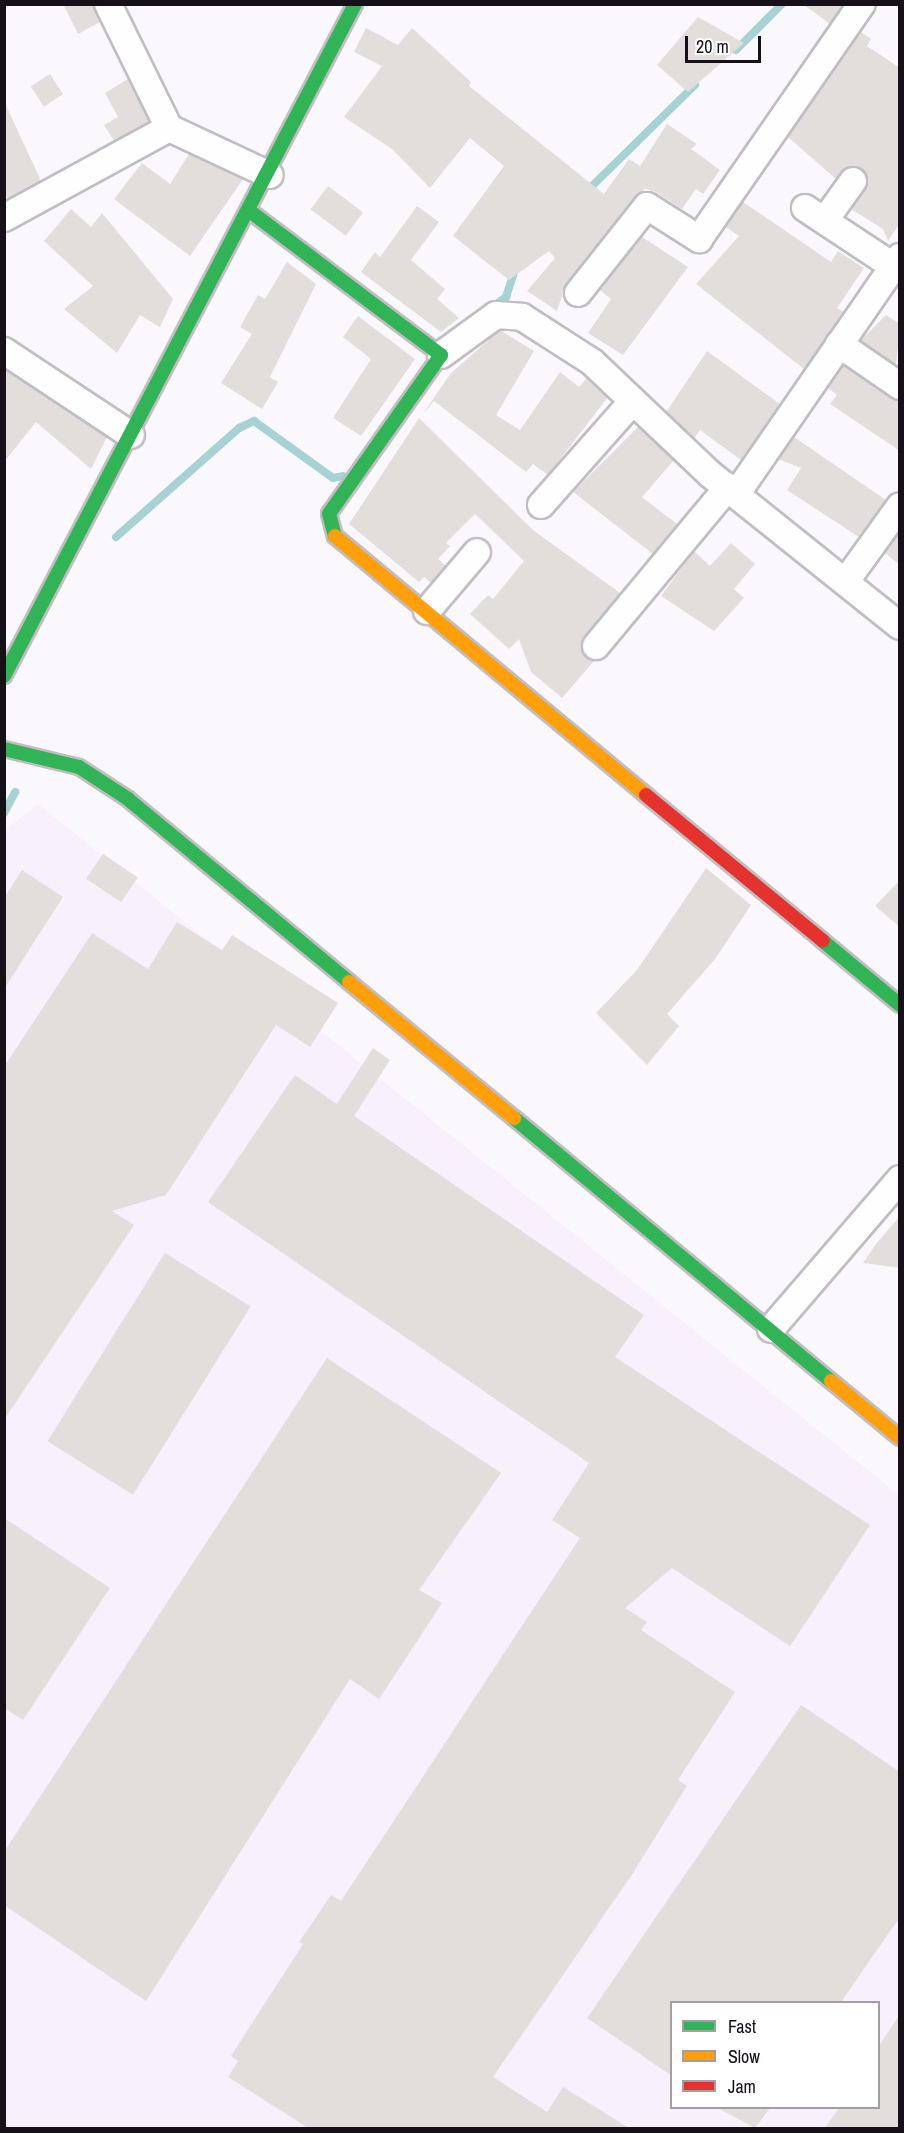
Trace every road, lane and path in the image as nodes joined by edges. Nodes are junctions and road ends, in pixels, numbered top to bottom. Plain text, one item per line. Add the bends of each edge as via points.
1 (108, 4) edge
2 (355, 4) edge
3 (862, 4) edge
4 (169, 128) junction
5 (270, 175) junction
6 (853, 181) dead end
7 (251, 212) junction
8 (4, 218) edge
9 (896, 262) edge
10 (578, 293) dead end
11 (839, 344) junction
12 (4, 351) edge
13 (436, 351) junction
14 (900, 386) edge
15 (633, 401) junction
16 (131, 435) junction
17 (732, 490) junction
18 (541, 505) dead end
19 (900, 506) edge
20 (477, 552) dead end
21 (846, 581) junction
22 (427, 611) junction
23 (900, 626) edge
24 (596, 646) dead end
25 (4, 676) edge
26 (4, 749) edge
27 (900, 1005) edge
28 (900, 1179) edge
29 (771, 1329) junction
30 (900, 1438) edge

1 - 4 street
2 - 5 street
3 - 10 street via 699,239 647,206
4 - 5 street
4 - 8 street
5 - 7 street
6 - 9 street via 815,214
7 - 13 street
7 - 16 street
9 - 11 street
11 - 14 street
11 - 17 street
12 - 16 street
13 - 15 street via 509,312 592,362
13 - 22 street via 329,514 332,534
15 - 17 street
15 - 18 street
16 - 25 street
17 - 21 street
17 - 24 street
19 - 21 street
20 - 22 street
21 - 23 street
22 - 27 street
26 - 29 street via 79,767 129,798
28 - 29 street
29 - 30 street

